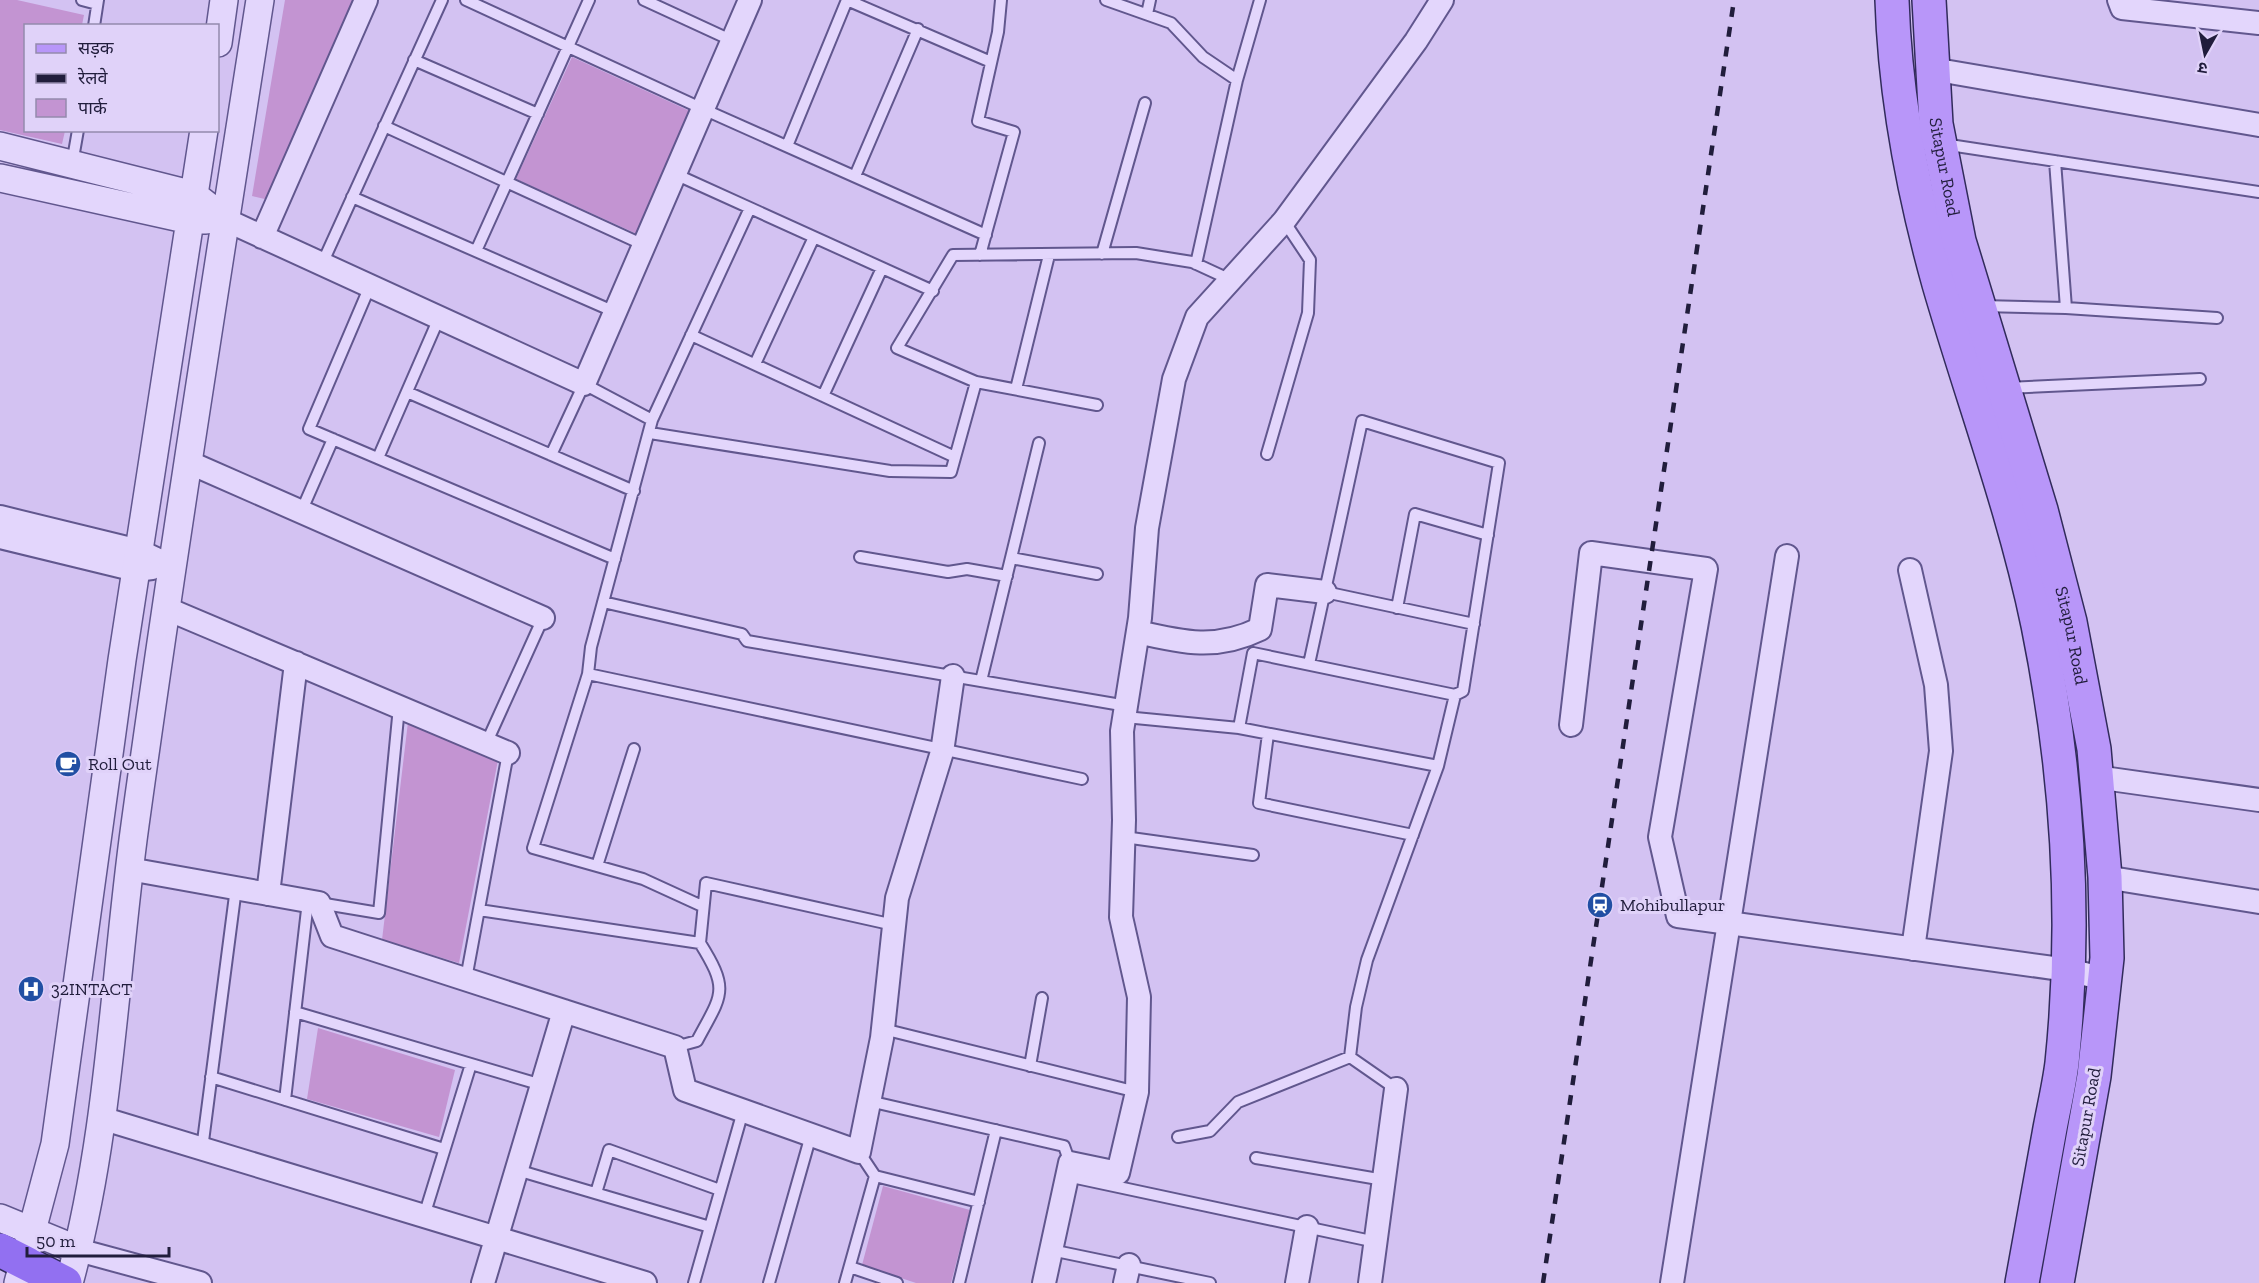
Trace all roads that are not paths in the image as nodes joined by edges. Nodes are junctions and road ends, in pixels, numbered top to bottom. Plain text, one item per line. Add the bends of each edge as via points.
1 (82, 0) edge
2 (224, 0) edge
3 (260, 0) edge
4 (366, 0) edge
5 (442, 0) edge
6 (466, 0) edge
7 (589, 0) edge
8 (644, 0) edge
9 (750, 0) edge
10 (847, 0) edge
11 (1001, 0) edge
12 (1106, 0) edge
13 (1150, 0) edge
14 (1260, 0) edge
15 (1442, 0) edge
16 (1892, 0) edge
17 (1929, 0) edge
18 (2119, 0) edge
19 (97, 2) edge
20 (1148, 14) junction
21 (2259, 23) edge
22 (94, 24) edge
23 (918, 29) junction
24 (219, 36) edge
25 (733, 41) junction
26 (568, 47) junction
27 (414, 60) junction
28 (991, 62) junction
29 (1932, 69) junction
30 (1237, 80) junction
31 (1145, 103) dead end
32 (703, 109) junction
33 (538, 114) junction
34 (384, 126) junction
35 (2259, 126) edge
36 (78, 132) edge
37 (204, 132) edge
38 (1940, 144) junction
39 (0, 146) edge
40 (787, 146) junction
41 (2055, 161) junction
42 (72, 164) junction
43 (675, 174) junction
44 (855, 176) junction
45 (0, 178) edge
46 (507, 182) junction
47 (2259, 192) edge
48 (352, 197) junction
49 (192, 208) junction
50 (750, 208) junction
51 (226, 220) junction
52 (1284, 221) junction
53 (986, 235) junction
54 (262, 237) junction
55 (814, 237) junction
56 (644, 245) junction
57 (476, 251) junction
58 (1102, 254) junction
59 (980, 255) junction
60 (1049, 255) junction
61 (322, 264) junction
62 (1196, 264) junction
63 (882, 268) junction
64 (1231, 280) junction
65 (370, 286) junction
66 (933, 291) junction
67 (1979, 306) junction
68 (2066, 308) junction
69 (615, 312) junction
70 (440, 318) junction
71 (2217, 318) dead end
72 (691, 335) junction
73 (754, 364) junction
74 (2200, 379) dead end
75 (976, 382) junction
76 (584, 384) junction
77 (2004, 388) junction
78 (1016, 389) junction
79 (407, 392) junction
80 (823, 396) junction
81 (1097, 405) dead end
82 (652, 420) junction
83 (650, 433) junction
84 (333, 439) junction
85 (1039, 443) dead end
86 (1267, 454) dead end
87 (551, 455) junction
88 (955, 457) junction
89 (378, 458) junction
90 (188, 462) junction
91 (634, 491) junction
92 (302, 512) junction
93 (0, 517) edge
94 (1488, 535) junction
95 (0, 537) edge
96 (860, 556) dead end
97 (1787, 556) dead end
98 (1011, 558) junction
99 (615, 559) junction
100 (137, 560) junction
101 (171, 566) junction
102 (1910, 570) dead end
103 (1097, 574) dead end
104 (1007, 576) junction
105 (1325, 592) junction
106 (603, 602) junction
107 (165, 608) junction
108 (1397, 608) junction
109 (543, 618) joint
110 (1474, 624) junction
111 (1138, 632) junction
112 (296, 663) junction
113 (1309, 664) junction
114 (588, 674) junction
115 (953, 676) junction
116 (981, 681) junction
117 (1455, 695) junction
118 (399, 706) junction
119 (1126, 712) junction
120 (1571, 725) dead end
121 (1239, 728) junction
122 (1268, 734) junction
123 (486, 744) junction
124 (634, 749) dead end
125 (942, 752) junction
126 (508, 753) joint
127 (1438, 766) junction
128 (2096, 777) junction
129 (1082, 779) dead end
130 (2259, 800) edge
131 (1413, 835) junction
132 (1124, 837) junction
133 (1253, 855) dead end
134 (597, 866) junction
135 (129, 869) junction
136 (2105, 877) junction
137 (236, 888) junction
138 (268, 894) junction
139 (313, 902) junction
140 (2259, 902) edge
141 (702, 906) junction
142 (479, 910) junction
143 (1731, 924) junction
144 (894, 925) junction
145 (700, 943) junction
146 (1913, 949) junction
147 (2068, 970) junction
148 (466, 979) junction
149 (2105, 979) junction
150 (1042, 998) dead end
151 (564, 1011) junction
152 (295, 1012) junction
153 (883, 1029) junction
154 (675, 1047) junction
155 (1350, 1057) junction
156 (471, 1064) junction
157 (1030, 1066) junction
158 (211, 1077) junction
159 (542, 1085) junction
160 (1396, 1089) joint
161 (1137, 1092) junction
162 (285, 1100) junction
163 (869, 1101) junction
164 (743, 1111) junction
165 (101, 1118) junction
166 (996, 1130) junction
167 (811, 1135) junction
168 (1178, 1137) dead end
169 (202, 1149) junction
170 (444, 1149) junction
171 (859, 1152) junction
172 (1256, 1158) dead end
173 (1068, 1169) junction
174 (517, 1170) junction
175 (875, 1176) junction
176 (1384, 1180) junction
177 (720, 1190) junction
178 (596, 1193) junction
179 (979, 1202) junction
180 (423, 1216) junction
181 (0, 1218) edge
182 (710, 1227) junction
183 (1307, 1227) junction
184 (496, 1238) junction
185 (1376, 1242) junction
186 (78, 1250) junction
187 (1051, 1250) junction
188 (19, 1257) edge
189 (850, 1267) junction
190 (1127, 1274) edge
191 (67, 1283) edge
192 (200, 1283) edge
193 (483, 1283) edge
194 (645, 1283) edge
195 (694, 1283) edge
196 (769, 1283) edge
197 (845, 1283) edge
198 (897, 1283) edge
199 (959, 1283) edge
200 (1044, 1283) edge
201 (1210, 1283) edge
202 (1297, 1283) edge
203 (1370, 1283) edge
204 (1672, 1283) edge
205 (2022, 1283) edge
206 (2056, 1283) edge

1 - 19 lane
2 - 24 street
3 - 51 street
4 - 54 street
5 - 27 lane
6 - 26 lane
7 - 26 lane
8 - 25 lane
9 - 25 street
10 - 23 lane
10 - 40 lane
11 - 28 lane
12 - 20 lane
13 - 20 lane
14 - 30 lane
15 - 52 street
16 - 147 main road, Sitapur Road via 1894,62 1912,175 1939,284 1996,466 2038,624 2061,779 2068,882
17 - 29 main road, Sitapur Road
18 - 21 street via 2122,8
19 - 22 lane
20 - 30 lane via 1171,23 1203,57
23 - 28 lane
23 - 44 lane
25 - 32 street
26 - 32 lane
26 - 33 lane
27 - 33 lane
27 - 34 lane
28 - 53 lane via 978,121 1014,132
29 - 35 street
29 - 38 main road, Sitapur Road
30 - 62 lane
31 - 58 lane
32 - 40 lane
32 - 43 street
33 - 46 lane
34 - 46 lane
34 - 48 lane
36 - 42 lane
37 - 49 street
38 - 41 lane
38 - 67 main road, Sitapur Road via 1959,242
39 - 42 street
40 - 44 lane
41 - 47 lane
41 - 68 lane
42 - 49 street
43 - 50 lane
43 - 56 street
44 - 53 lane
45 - 49 street
46 - 56 lane
46 - 57 lane
48 - 57 lane
48 - 61 lane
49 - 51 street
49 - 100 street
50 - 55 lane
50 - 72 lane
51 - 54 street
51 - 90 street
52 - 64 street
52 - 86 lane via 1310,260 1308,313
53 - 59 lane
54 - 61 street
55 - 63 lane
55 - 73 lane
56 - 69 street
57 - 69 lane
58 - 60 lane
58 - 62 lane via 1136,253
59 - 60 lane
59 - 66 lane via 953,255
60 - 78 lane
61 - 65 street
62 - 64 lane
63 - 66 lane
63 - 80 lane
64 - 111 street via 1197,317 1174,378 1147,528
65 - 70 street
65 - 84 lane via 309,429
66 - 75 lane via 897,348
67 - 68 lane
67 - 77 main road, Sitapur Road
68 - 71 lane
69 - 76 street
70 - 76 street
70 - 79 lane
72 - 73 lane
72 - 82 lane
73 - 80 lane
74 - 77 lane
75 - 78 lane
75 - 88 lane
76 - 82 lane
76 - 87 lane
77 - 128 main road, Sitapur Road via 2070,622
78 - 81 lane
79 - 87 lane
79 - 89 lane
80 - 88 lane
82 - 83 lane
83 - 88 lane via 890,471 951,472
83 - 91 lane
84 - 89 lane
84 - 92 lane
85 - 98 lane
87 - 91 lane
89 - 99 lane
90 - 92 street
90 - 101 street
91 - 99 lane
92 - 109 street
93 - 100 street
94 - 105 lane via 1499,463 1362,421
94 - 108 lane via 1415,514
94 - 110 lane
95 - 100 street
96 - 104 lane via 948,572 967,569
97 - 143 street
98 - 103 lane
98 - 104 lane
99 - 106 lane
100 - 101 street
100 - 188 street via 55,1144
101 - 107 street
102 - 146 street via 1936,685 1941,751
104 - 116 lane
105 - 108 lane
105 - 111 street via 1267,585 1260,629 1239,639 1210,645
105 - 113 lane
106 - 114 lane
106 - 115 lane via 742,634 747,641
107 - 112 street
107 - 135 street
108 - 110 lane
109 - 123 lane
110 - 117 lane via 1463,691
111 - 119 street
112 - 118 street
112 - 138 street
113 - 117 lane
113 - 121 lane via 1253,653
114 - 125 lane
114 - 134 lane via 533,848
115 - 116 lane
115 - 125 street
116 - 119 lane
117 - 127 lane
118 - 123 street
118 - 139 lane via 379,913
119 - 121 lane
119 - 132 street via 1122,731
120 - 143 street via 1590,553 1706,569 1660,837 1678,916
121 - 122 lane
122 - 127 lane
122 - 131 lane via 1259,803
123 - 126 street
124 - 134 lane
125 - 129 lane
125 - 144 street via 897,898
126 - 142 lane
127 - 131 lane
128 - 130 street
128 - 136 main road, Sitapur Road
131 - 155 lane via 1367,960
132 - 133 lane
132 - 161 street via 1121,917 1139,997
134 - 141 lane via 643,879
135 - 137 street
135 - 165 street
136 - 140 street
136 - 149 main road, Sitapur Road
137 - 138 street
137 - 158 lane
138 - 139 street
139 - 148 street via 332,936
139 - 152 lane
141 - 144 lane via 706,883
141 - 145 lane
142 - 145 lane
142 - 148 lane
143 - 146 street
143 - 204 street
144 - 153 street
145 - 154 lane via 717,970 720,996 697,1041
146 - 147 street
147 - 149 street
147 - 205 main road, Sitapur Road via 2062,1065
148 - 151 street
149 - 206 main road, Sitapur Road via 2094,1076
150 - 157 lane
151 - 154 street
151 - 159 street
152 - 156 lane
152 - 162 lane
153 - 157 lane
153 - 163 street
154 - 164 street via 685,1090
155 - 160 lane
155 - 168 lane via 1238,1102 1210,1131
156 - 159 lane
156 - 170 lane
157 - 161 lane
158 - 162 lane
158 - 169 lane
159 - 174 street
160 - 176 street
161 - 173 street via 1118,1173
162 - 170 lane
163 - 166 lane
163 - 171 street
164 - 167 street
164 - 177 lane
165 - 169 street
165 - 186 street
166 - 173 lane via 1064,1146
166 - 179 lane
167 - 171 street
167 - 196 lane
169 - 180 street
170 - 180 lane
171 - 175 lane
172 - 176 lane
173 - 183 lane
173 - 187 street
174 - 178 lane
174 - 184 street
175 - 179 lane
175 - 189 lane
176 - 185 street
177 - 178 lane via 609,1150
177 - 182 lane
178 - 182 lane
179 - 199 lane
180 - 184 street
181 - 188 street
182 - 195 lane
183 - 185 lane
183 - 202 street
184 - 193 street
184 - 194 street
185 - 203 street
186 - 188 street
186 - 191 street
186 - 192 street
187 - 190 lane
187 - 200 street
188 - 191 highway
189 - 197 lane
189 - 198 lane
190 - 201 lane

